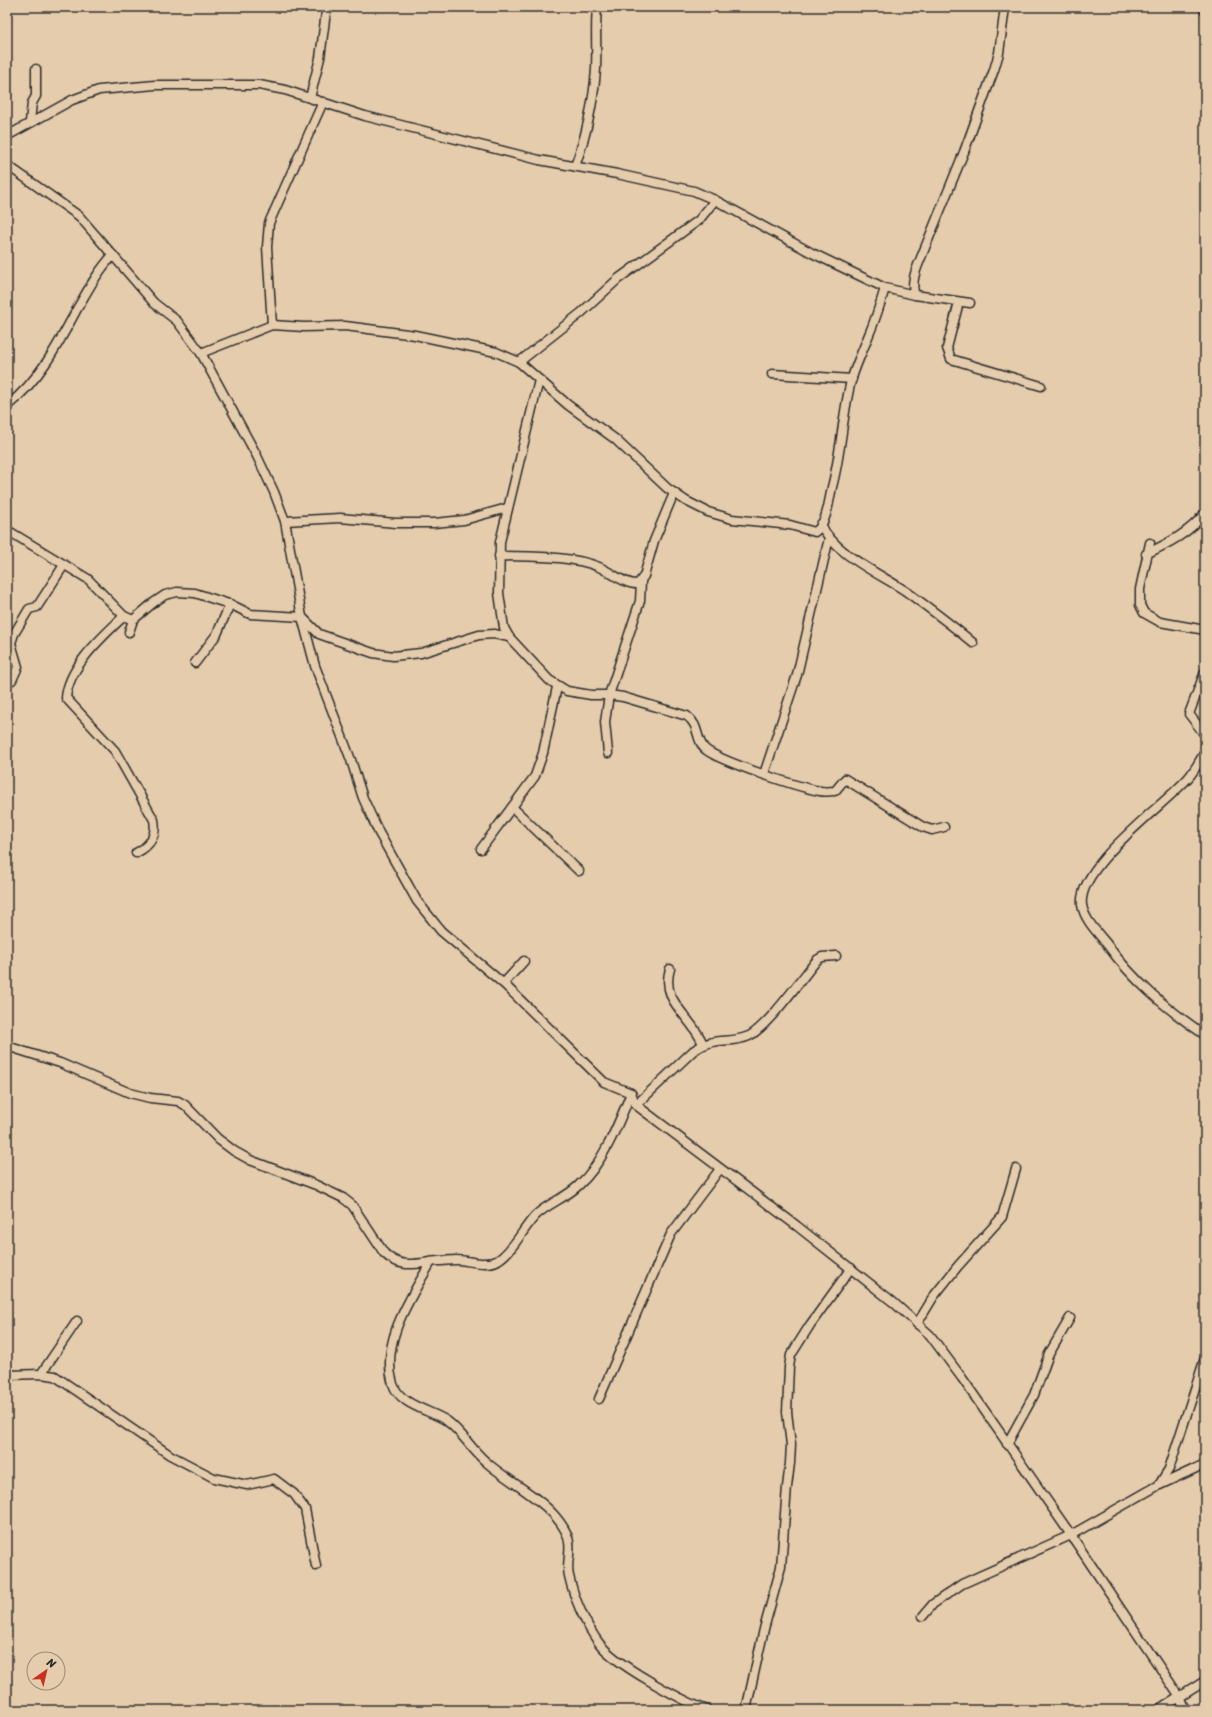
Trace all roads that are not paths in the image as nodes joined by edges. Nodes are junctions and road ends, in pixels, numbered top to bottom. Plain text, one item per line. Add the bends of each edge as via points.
1 (325, 7) edge
2 (597, 7) edge
3 (1005, 7) edge
4 (36, 69) dead end
5 (310, 98) junction
6 (323, 102) junction
7 (30, 122) junction
8 (7, 136) edge
9 (7, 165) edge
10 (575, 166) junction
11 (715, 200) junction
12 (113, 255) junction
13 (885, 288) junction
14 (915, 295) junction
15 (958, 302) junction
16 (970, 303) dead end
17 (272, 325) junction
18 (201, 353) junction
19 (519, 362) junction
20 (772, 374) dead end
21 (852, 379) junction
22 (539, 380) junction
23 (1041, 386) dead end
24 (7, 406) edge
25 (674, 493) junction
26 (507, 508) junction
27 (1205, 513) edge
28 (285, 521) junction
29 (821, 524) junction
30 (7, 530) edge
31 (829, 538) junction
32 (1150, 543) dead end
33 (1146, 554) junction
34 (499, 556) junction
35 (64, 565) junction
36 (641, 582) junction
37 (230, 604) junction
38 (124, 616) junction
39 (302, 617) junction
40 (133, 620) junction
41 (1205, 630) edge
42 (129, 632) dead end
43 (509, 637) junction
44 (973, 643) dead end
45 (195, 663) dead end
46 (1205, 672) edge
47 (12, 680) dead end
48 (557, 687) junction
49 (610, 695) junction
50 (1205, 735) edge
51 (1205, 752) edge
52 (608, 753) dead end
53 (764, 774) junction
54 (512, 807) junction
55 (944, 827) dead end
56 (481, 849) dead end
57 (136, 853) dead end
58 (579, 871) dead end
59 (836, 956) dead end
60 (524, 961) dead end
61 (670, 969) dead end
62 (504, 983) junction
63 (1205, 1035) edge
64 (703, 1044) junction
65 (7, 1046) edge
66 (632, 1093) junction
67 (636, 1105) junction
68 (720, 1169) junction
69 (1016, 1169) dead end
70 (431, 1262) junction
71 (851, 1268) junction
72 (1070, 1318) dead end
73 (77, 1321) dead end
74 (917, 1324) junction
75 (1205, 1358) edge
76 (41, 1374) junction
77 (7, 1375) edge
78 (599, 1399) dead end
79 (1007, 1444) junction
80 (1205, 1464) edge
81 (1159, 1485) junction
82 (1071, 1535) junction
83 (316, 1566) dead end
84 (924, 1616) dead end
85 (1205, 1681) edge
86 (1179, 1696) junction
87 (707, 1710) edge
88 (746, 1710) edge
89 (1159, 1710) edge
90 (1185, 1710) edge

1 - 5 street via 320,58
2 - 10 street via 593,91
3 - 14 street via 999,53 964,152 918,265 912,289
4 - 7 street via 36,96 32,103
5 - 6 street
5 - 7 street via 259,85 155,85 99,90 72,100
6 - 10 street via 365,116 539,160
6 - 17 street via 269,223 267,247
7 - 8 street
9 - 12 street via 79,216
10 - 11 street via 694,191
11 - 13 street via 812,253
11 - 19 street via 699,220 618,280
12 - 18 street via 154,303 177,321
12 - 24 street via 99,271 38,376
13 - 14 street
13 - 21 street
14 - 15 street
15 - 16 street
15 - 23 street via 946,348 951,359
17 - 18 street
17 - 19 street via 345,326 415,335 482,348
18 - 28 street via 257,456
19 - 22 street
20 - 21 street
21 - 29 street via 834,483
22 - 25 street via 615,440
22 - 26 street
25 - 29 street via 708,512 732,519 790,525 810,532 819,529
25 - 36 street via 663,516
26 - 28 street via 464,520 434,523 396,523 340,518
26 - 34 street
27 - 33 street via 1194,526 1180,536
28 - 39 street
29 - 31 street
30 - 35 street
31 - 44 street via 858,561 908,593
31 - 53 street via 797,675
32 - 33 street
33 - 41 street via 1140,589 1140,605 1144,613 1160,622
34 - 36 street via 582,562 599,566 634,584
34 - 43 street via 501,616
35 - 38 street via 88,579
35 - 47 street via 37,607 29,609 14,634 11,643 18,667
36 - 49 street via 640,601
37 - 39 street via 250,614
37 - 40 street via 195,593 177,592 165,595
37 - 45 street via 217,634
38 - 40 street
38 - 57 street via 82,662 70,682 66,698 115,751 154,820 156,829 152,838 146,848
39 - 43 street via 320,634 373,653 393,656 421,653 479,635
39 - 62 street via 315,666 363,798 379,833 417,901 436,925
40 - 42 street
43 - 48 street
46 - 50 street via 1188,714
48 - 49 street via 591,695
48 - 54 street via 543,753 535,776
49 - 52 street via 605,722
49 - 53 street via 687,716 694,721 699,740 711,754
51 - 63 street via 1189,777 1115,846 1088,883 1082,904 1087,918 1131,975 1155,999
53 - 55 street via 821,791 835,791 845,779 923,827 932,830
54 - 56 street
54 - 58 street
59 - 64 street via 817,960 760,1029 736,1040
60 - 62 street
61 - 64 street via 666,980 667,990 693,1025
62 - 66 street via 604,1082
64 - 67 street
65 - 70 street via 60,1063 130,1093 178,1101 185,1105 218,1140 234,1151 250,1160 316,1184 343,1198 352,1205 391,1260 407,1264
66 - 67 street
66 - 70 street via 591,1173 580,1185 552,1202 536,1216 498,1261
67 - 68 street
68 - 71 street
68 - 78 street via 671,1234
69 - 74 street via 1002,1217 934,1296
70 - 87 street via 400,1318 393,1341 391,1374 396,1392 405,1400 447,1421 484,1460 554,1515 564,1528 569,1542 567,1564 576,1599 599,1643 627,1666 670,1692
71 - 74 street
71 - 88 street via 791,1355 787,1412 791,1445 781,1566
72 - 79 street via 1049,1354 1034,1394
73 - 76 street
74 - 79 street via 930,1335
75 - 81 street via 1169,1469
76 - 77 street
76 - 83 street via 55,1376 170,1455 214,1478 247,1485 274,1479 294,1494 305,1508
79 - 82 street
80 - 81 street
81 - 82 street
82 - 84 street via 962,1584 933,1604
82 - 86 street
85 - 86 street
86 - 89 street
86 - 90 street

